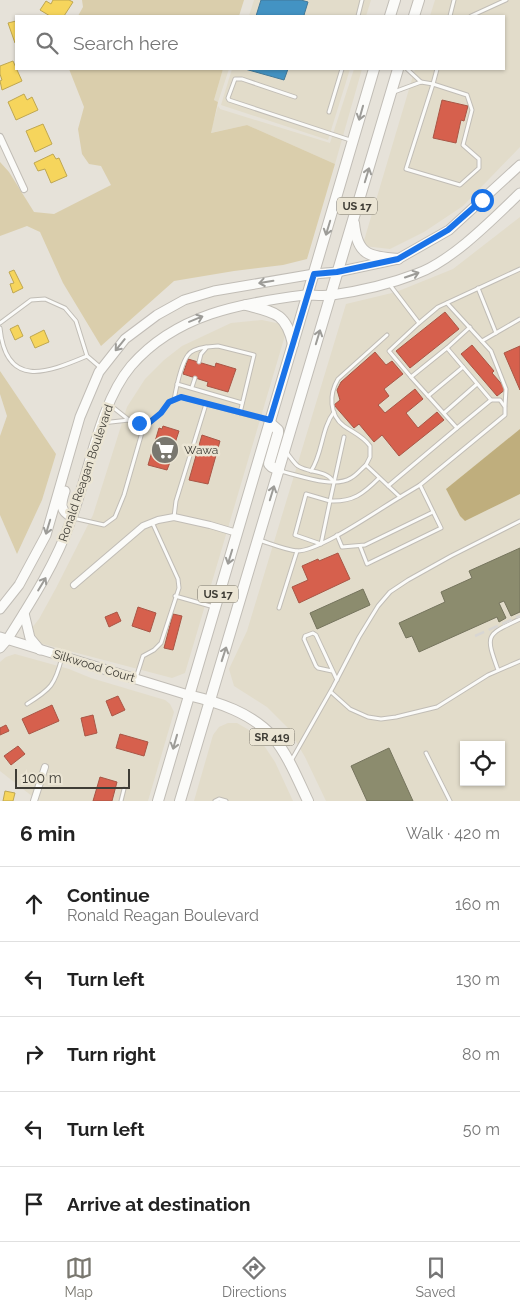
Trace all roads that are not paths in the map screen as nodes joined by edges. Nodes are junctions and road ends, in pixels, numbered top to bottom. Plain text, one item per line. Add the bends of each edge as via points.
1 (362, 0) edge
2 (395, 0) edge
3 (419, 0) edge
4 (454, 0) edge
5 (506, 0) edge
6 (358, 15) edge
7 (390, 15) edge
8 (414, 15) edge
9 (450, 15) edge
10 (473, 15) edge
11 (342, 70) edge
12 (374, 70) edge
13 (398, 70) edge
14 (408, 70) edge
15 (437, 70) edge
16 (422, 82) junction
17 (433, 84) junction
18 (391, 94) junction
19 (295, 97) dead end
20 (329, 112) dead end
21 (0, 137) edge
22 (353, 141) junction
23 (520, 165) edge
24 (24, 189) dead end
25 (520, 193) edge
26 (353, 219) junction
27 (398, 259) junction
28 (520, 269) edge
29 (337, 272) junction
30 (314, 274) junction
31 (388, 282) junction
32 (478, 288) junction
33 (308, 295) junction
34 (331, 295) junction
35 (447, 302) junction
36 (246, 305) junction
37 (520, 319) edge
38 (420, 322) junction
39 (0, 323) edge
40 (0, 328) edge
41 (470, 328) junction
42 (496, 333) junction
43 (387, 335) dead end
44 (482, 341) junction
45 (293, 345) junction
46 (207, 347) junction
47 (446, 348) junction
48 (87, 356) junction
49 (199, 362) dead end
50 (463, 367) junction
51 (102, 369) junction
52 (411, 377) junction
53 (195, 378) dead end
54 (177, 384) junction
55 (477, 384) junction
56 (192, 388) junction
57 (428, 396) junction
58 (174, 400) junction
59 (491, 400) junction
60 (242, 403) junction
61 (109, 404) junction
62 (206, 404) junction
63 (505, 407) junction
64 (334, 412) junction
65 (240, 413) junction
66 (444, 413) junction
67 (129, 420) junction
68 (145, 422) junction
69 (270, 422) junction
70 (102, 423) junction
71 (457, 428) junction
72 (344, 437) dead end
73 (71, 448) junction
74 (285, 450) junction
75 (366, 465) junction
76 (279, 470) junction
77 (311, 470) junction
78 (379, 478) junction
79 (334, 481) junction
80 (420, 485) junction
81 (388, 486) junction
82 (400, 496) junction
83 (330, 501) junction
84 (433, 512) junction
85 (72, 517) junction
86 (174, 517) junction
87 (520, 521) edge
88 (152, 522) junction
89 (237, 533) junction
90 (337, 535) junction
91 (258, 540) junction
92 (321, 544) junction
93 (360, 546) junction
94 (297, 551) junction
95 (74, 585) dead end
96 (175, 596) junction
97 (215, 607) junction
98 (280, 608) dead end
99 (0, 610) edge
100 (24, 613) junction
101 (520, 619) edge
102 (4, 638) edge
103 (0, 648) edge
104 (41, 650) junction
105 (62, 657) junction
106 (520, 661) edge
107 (498, 670) junction
108 (332, 671) junction
109 (136, 679) junction
110 (337, 680) junction
111 (331, 692) junction
112 (188, 695) junction
113 (209, 700) junction
114 (27, 704) dead end
115 (426, 753) dead end
116 (290, 764) junction
117 (45, 767) dead end
118 (124, 789) dead end
119 (34, 801) edge
120 (121, 801) edge
121 (158, 801) edge
122 (180, 801) edge
123 (215, 801) edge
124 (226, 801) edge
125 (308, 801) edge
126 (450, 801) edge

1 - 6 lane
2 - 7 main road
3 - 8 main road
4 - 9 lane
5 - 10 lane
11 - 20 lane
12 -> 22 main road, US 17
13 - 18 main road, US 17
14 - 16 lane
15 - 17 lane
16 - 17 lane
16 - 18 lane
17 - 17 lane via 406,169 460,185 479,168 479,159 463,145 472,110 467,95
26 -> 18 main road, US 17
19 - 22 lane via 235,79 228,98
21 - 24 street
22 -> 30 main road, US 17
23 - 27 main road, Ronald Reagan Boulevard via 448,230
31 -> 25 main road, Ronald Reagan Boulevard via 418,274 453,254
26 - 27 main road via 362,251 378,258
26 - 29 main road, US 17
27 - 29 main road, Ronald Reagan Boulevard
28 - 32 lane
29 - 30 main road, Ronald Reagan Boulevard
29 - 34 main road, US 17
30 - 33 main road, US 17
30 -> 51 main road, Ronald Reagan Boulevard via 214,291 184,300 125,339
31 - 34 main road, Ronald Reagan Boulevard
31 - 38 lane
32 - 35 lane
32 - 42 lane
33 - 34 main road, Ronald Reagan Boulevard
33 - 36 main road, Ronald Reagan Boulevard
33 - 45 main road, US 17
74 -> 34 main road, US 17
35 - 38 lane
35 - 41 lane
36 - 45 main road via 276,313 287,326
61 -> 36 main road, Ronald Reagan Boulevard via 131,367 154,344 188,321
37 - 42 lane
38 - 52 lane via 389,351
39 - 48 lane via 31,300 45,299 65,308 76,321
40 - 48 lane via 13,365 26,370 38,372 61,367
41 - 44 lane
41 - 47 lane
42 - 44 lane
43 - 64 lane via 338,379 331,395
44 - 63 lane via 491,351 506,389
45 - 69 main road, US 17
46 - 49 lane via 200,354
46 - 54 lane via 198,348 188,355
46 - 60 lane via 218,346 254,355
47 - 50 lane
47 - 52 lane
48 - 51 lane
50 - 55 lane
50 - 57 lane
51 - 73 main road, Ronald Reagan Boulevard via 80,418
52 - 57 lane
53 - 56 lane
54 - 56 lane
54 - 58 lane
55 - 59 lane
55 - 66 lane
56 - 60 lane
57 - 66 lane
58 - 62 lane via 181,397
58 - 68 lane via 150,422
59 - 63 lane via 500,400
59 - 71 lane
60 - 65 lane
61 - 67 lane
61 - 70 main road, Ronald Reagan Boulevard
62 - 65 lane
62 - 86 lane
63 - 80 lane via 505,415
64 - 75 lane via 344,426 370,446
64 - 77 lane via 328,419 317,462
65 - 69 lane
66 - 71 lane
67 - 68 lane
67 - 70 lane
68 - 85 lane via 115,517 104,525
69 - 76 main road via 278,433 269,464
69 - 89 main road, US 17
70 - 85 main road, Ronald Reagan Boulevard
71 - 81 lane
72 - 79 lane
73 - 85 main road via 62,503 64,513
73 -> 99 main road, Ronald Reagan Boulevard via 46,534
74 - 76 main road, US 17
74 - 77 lane via 296,464
75 - 78 lane
75 - 79 lane via 350,478
76 - 79 lane via 324,482
91 -> 76 main road, US 17
77 - 79 lane via 328,475
78 - 81 lane
78 - 83 lane via 353,498
79 - 83 lane
80 - 82 lane
80 - 84 lane
81 - 82 lane
82 - 90 lane
83 - 92 lane
83 - 92 lane via 306,494 295,535
84 - 93 lane
84 - 93 lane via 441,528 367,564
100 -> 85 main road, Ronald Reagan Boulevard via 45,578
86 - 88 street
86 - 89 street
87 - 110 lane via 390,592 359,637
88 - 95 street via 143,526
88 - 96 lane via 178,579 179,588
89 -> 97 main road, US 17
90 - 92 lane
90 - 93 lane via 342,547
91 - 94 lane
113 -> 91 main road, US 17
92 - 94 lane
94 - 98 lane
96 - 97 lane
96 - 109 lane via 161,643 143,656
97 - 112 main road, US 17
100 - 102 main road, Ronald Reagan Boulevard
100 - 104 main road via 30,638
101 - 107 lane via 491,636 489,642
102 - 103 main road, Ronald Reagan Boulevard
102 - 104 main road, Silkwood Court
104 - 105 main road, Silkwood Court
105 - 109 main road, Silkwood Court
105 - 114 lane via 53,683
106 - 107 lane
107 - 111 lane via 437,706 381,719 350,709
108 - 108 lane via 316,666 305,636 313,632 316,635
108 - 110 lane
109 - 112 main road, Silkwood Court
110 - 111 lane
111 - 116 lane
112 - 113 main road, SR 419
112 -> 121 main road, US 17
113 - 116 main road, SR 419 via 256,722 273,737
113 - 122 main road, US 17
115 - 126 lane
116 - 125 main road, SR 419
117 - 119 street
118 - 120 lane
123 - 124 lane

